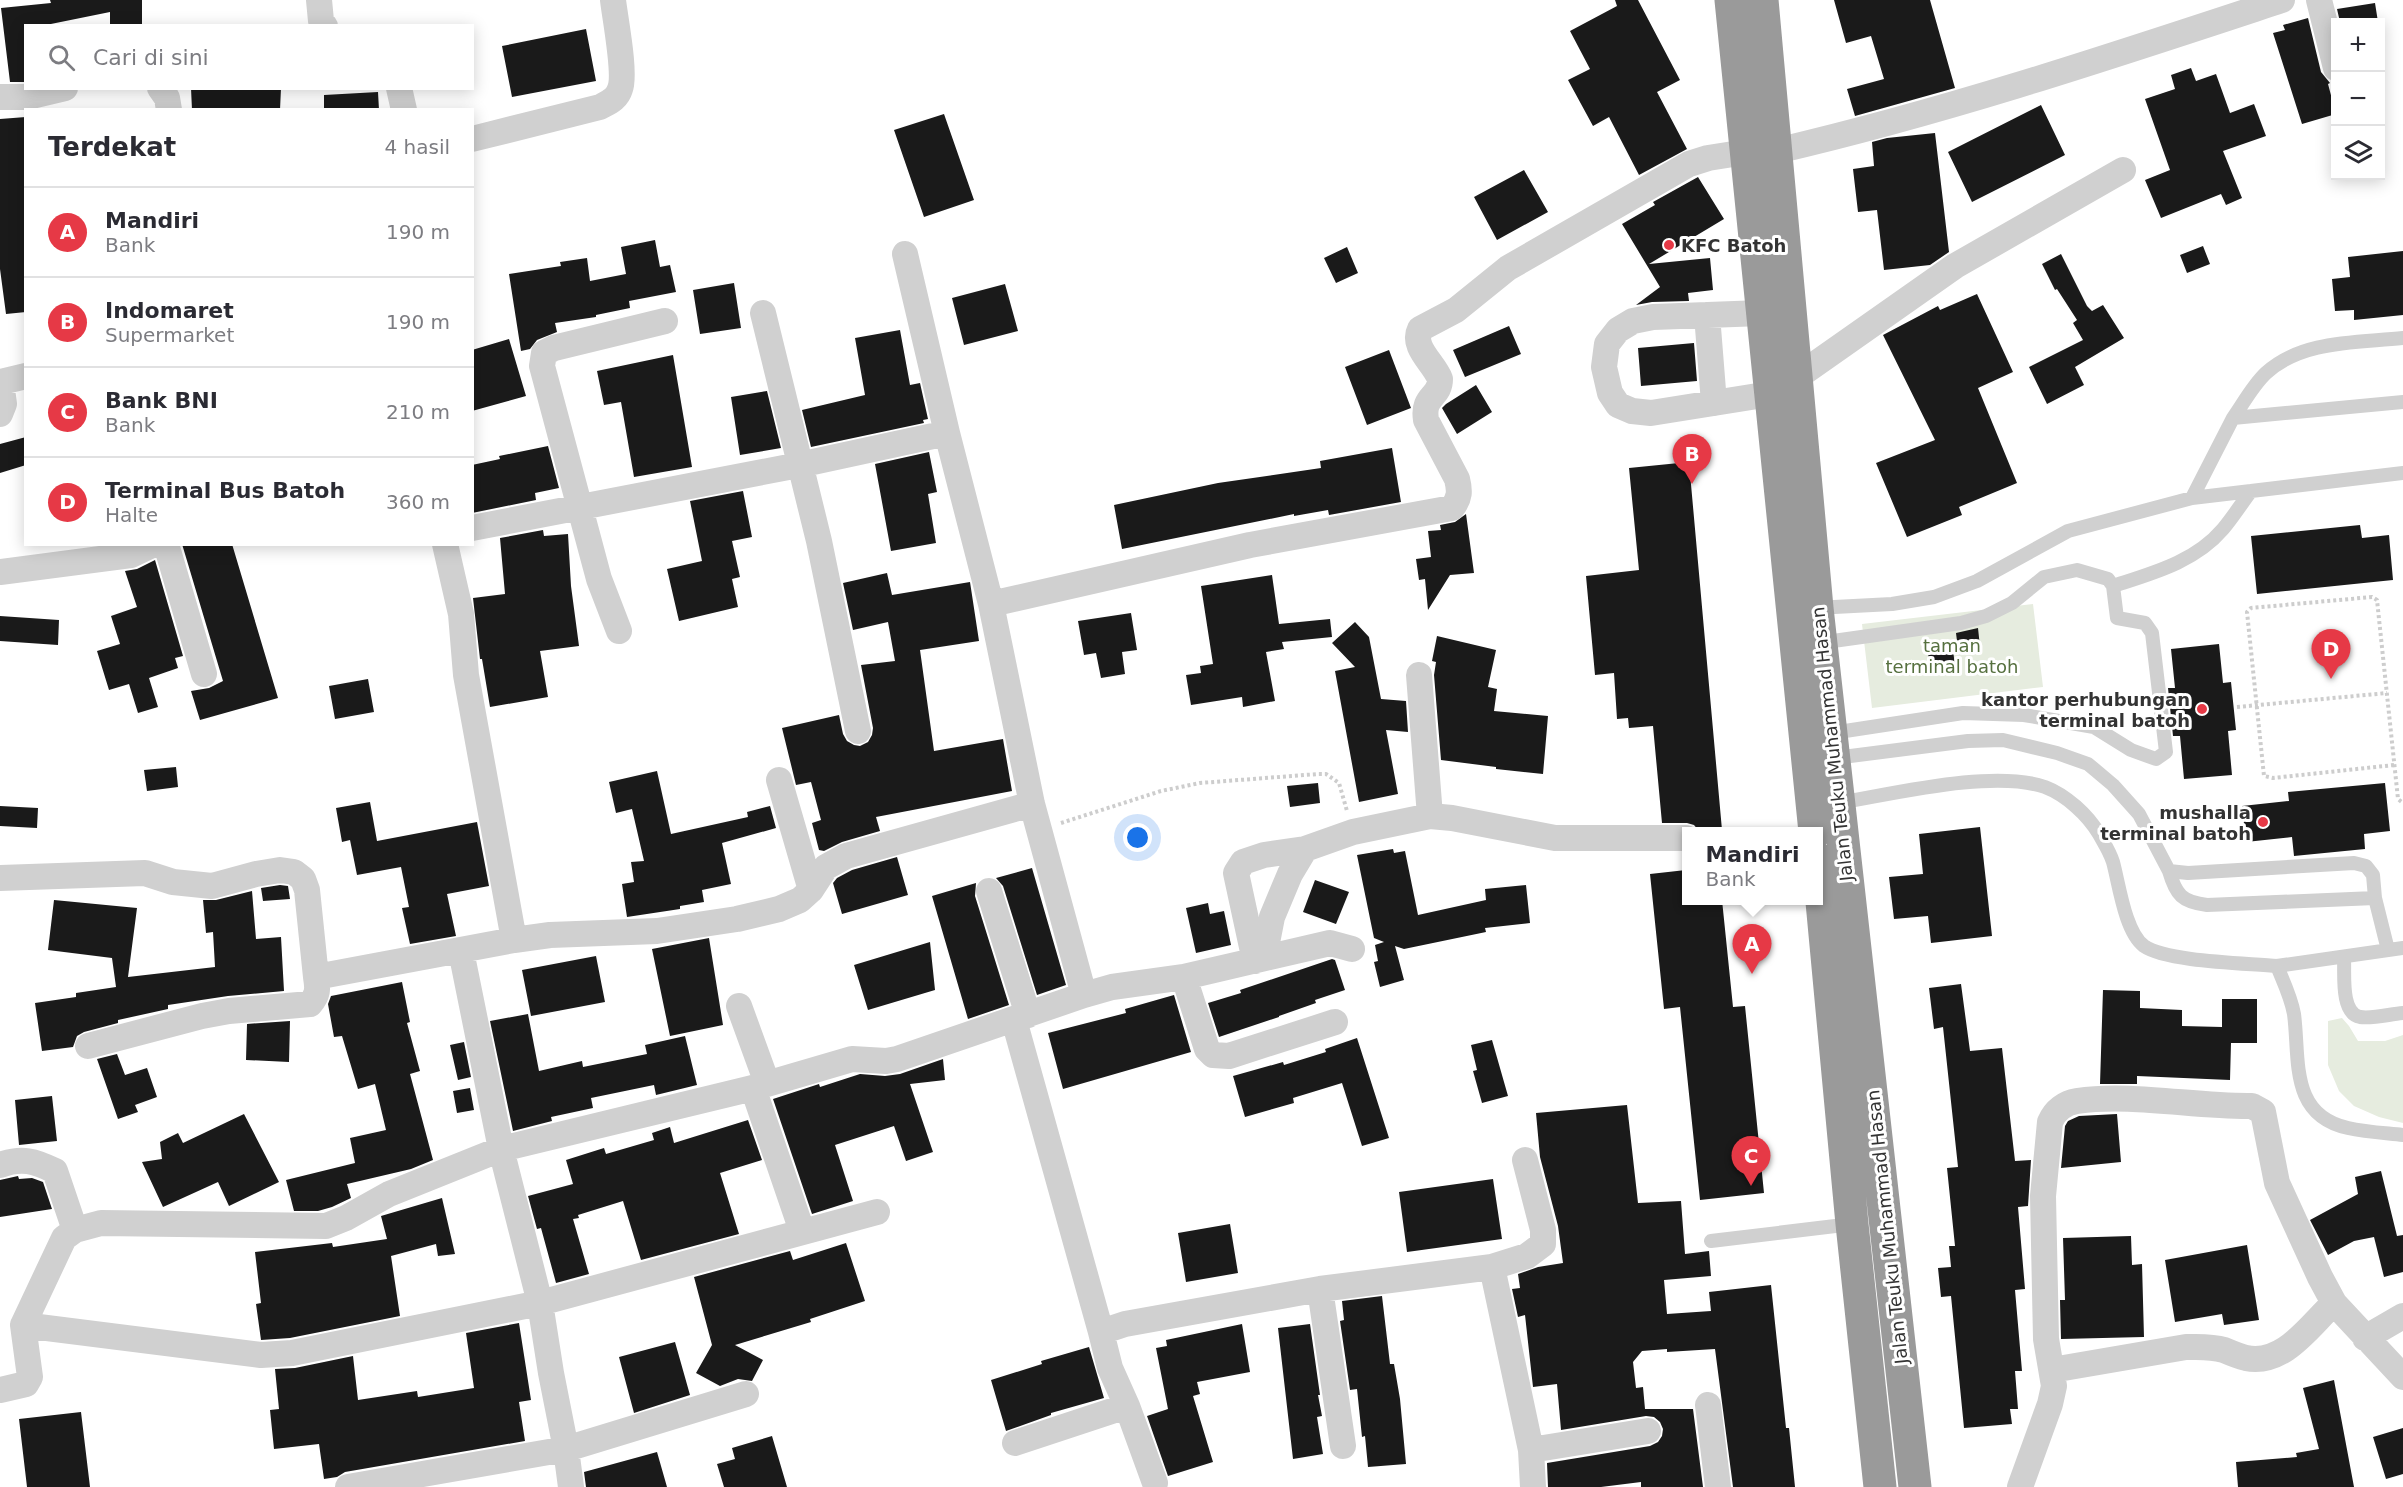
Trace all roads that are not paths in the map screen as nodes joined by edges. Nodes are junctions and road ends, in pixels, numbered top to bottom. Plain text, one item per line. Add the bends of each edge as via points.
1 (320, 0) edge
2 (613, 0) edge
3 (1731, 0) edge
4 (1762, 0) edge
5 (2282, 0) edge
6 (2319, 0) edge
7 (323, 24) edge
8 (2331, 48) edge
9 (57, 90) edge
10 (161, 90) edge
11 (399, 90) edge
12 (0, 97) edge
13 (169, 108) edge
14 (404, 108) edge
15 (474, 139) edge
16 (1761, 152) junction
17 (2123, 170) dead end
18 (905, 254) dead end
19 (763, 313) dead end
20 (1762, 313) junction
21 (1707, 315) junction
22 (665, 321) dead end
23 (2403, 338) edge
24 (9, 379) edge
25 (1783, 386) junction
26 (2403, 402) edge
27 (1714, 403) junction
28 (0, 414) edge
29 (2233, 418) junction
30 (947, 433) junction
31 (799, 465) junction
32 (2403, 473) edge
33 (2251, 491) junction
34 (2192, 498) junction
35 (582, 507) junction
36 (474, 528) edge
37 (150, 546) edge
38 (166, 546) edge
39 (445, 546) edge
40 (0, 572) edge
41 (2113, 586) junction
42 (991, 604) junction
43 (1805, 609) junction
44 (619, 631) dead end
45 (1808, 644) junction
46 (204, 674) dead end
47 (1419, 675) dead end
48 (858, 731) dead end
49 (1820, 747) junction
50 (779, 780) dead end
51 (1032, 804) junction
52 (1822, 813) edge
53 (1430, 816) junction
54 (1682, 838) edge
55 (1305, 849) junction
56 (2169, 871) junction
57 (0, 878) edge
58 (811, 890) junction
59 (989, 891) dead end
60 (2375, 898) junction
61 (1822, 905) edge
62 (514, 940) junction
63 (2403, 948) edge
64 (1352, 949) dead end
65 (2388, 950) junction
66 (461, 951) junction
67 (2344, 957) junction
68 (1259, 959) junction
69 (2277, 966) junction
70 (316, 977) junction
71 (1184, 977) junction
72 (1083, 995) junction
73 (739, 1006) dead end
74 (2403, 1012) edge
75 (1021, 1018) junction
76 (1335, 1022) dead end
77 (88, 1046) dead end
78 (760, 1086) junction
79 (2403, 1135) edge
80 (501, 1149) junction
81 (1525, 1160) dead end
82 (0, 1165) edge
83 (878, 1212) dead end
84 (1852, 1224) junction
85 (75, 1230) junction
86 (802, 1231) junction
87 (1711, 1240) dead end
88 (1492, 1267) junction
89 (1320, 1289) junction
90 (540, 1303) junction
91 (2334, 1303) junction
92 (2403, 1316) edge
93 (23, 1325) junction
94 (1101, 1332) junction
95 (2365, 1338) junction
96 (2052, 1370) junction
97 (2403, 1377) edge
98 (0, 1390) edge
99 (746, 1394) dead end
100 (1708, 1405) dead end
101 (1127, 1406) junction
102 (1648, 1431) dead end
103 (1015, 1443) dead end
104 (1343, 1446) dead end
105 (566, 1449) junction
106 (1530, 1450) junction
107 (1155, 1483) dead end
108 (348, 1487) edge
109 (571, 1487) edge
110 (1533, 1487) edge
111 (1718, 1487) edge
112 (1880, 1487) edge
113 (1915, 1487) edge
114 (2020, 1487) edge

1 - 7 street
2 - 15 street via 621,75 621,88 614,99 600,107
3 - 16 highway, Jalan Teuku Muhammad Hasan
4 - 16 highway, Jalan Teuku Muhammad Hasan
5 - 16 street via 2054,75 1858,132
6 - 8 street
9 - 12 street via 27,97
10 - 13 street
11 - 14 street
16 - 20 highway, Jalan Teuku Muhammad Hasan
16 - 25 highway, Jalan Teuku Muhammad Hasan
16 - 42 street via 1689,164 1508,268 1456,310 1420,329 1418,344 1440,379 1438,390 1428,399 1426,420 1460,489 1452,508 1251,545
17 - 25 street via 1955,266
18 - 30 street
19 - 31 street
20 - 21 street
20 - 25 highway, Jalan Teuku Muhammad Hasan
21 - 27 street
21 - 27 street via 1633,321 1618,330 1607,344 1604,367 1610,393 1618,405 1632,411 1651,413
22 - 35 street via 544,353 542,366
23 - 29 lane via 2310,348 2285,358 2264,374
24 - 28 street
25 - 27 street
25 - 43 highway, Jalan Teuku Muhammad Hasan
26 - 29 lane
29 - 34 lane
30 - 31 street
30 - 42 street
31 - 35 street
31 - 48 street
32 - 33 lane
33 - 34 lane
33 - 41 lane via 2223,530 2200,550 2170,567
34 - 43 lane via 2068,531 1977,581 1934,597 1892,604
35 - 36 street
35 - 44 street via 599,579
37 - 40 street via 131,555
38 - 46 street
39 - 62 street via 461,614 466,675
41 - 45 lane via 2103,576 2077,570 2044,577 2012,603 1961,623
41 - 49 lane via 2117,618 2145,623 2152,633 2166,753 2160,758 2131,750 2094,727 2024,714 1963,713
42 - 51 street
43 - 45 highway, Jalan Teuku Muhammad Hasan
45 - 49 highway, Jalan Teuku Muhammad Hasan
47 - 53 street
49 - 52 highway, Jalan Teuku Muhammad Hasan
49 - 56 lane via 2003,740 2088,764 2139,814
50 - 58 street
51 - 58 street via 846,856 826,867
51 - 72 street
52 - 69 lane via 1968,782 2013,781 2046,787 2092,822 2111,856 2130,928 2142,945 2170,956
52 - 113 highway, Jalan Teuku Muhammad Hasan via 1892,1268
53 - 54 street via 1555,838
53 - 55 street via 1353,832
55 - 68 street via 1272,917
55 - 68 street via 1243,862 1236,873
56 - 60 lane via 2182,898 2191,903
56 - 60 lane via 2361,864 2373,875
57 - 70 street via 146,873 173,882 212,886 256,874 294,872 303,879 307,890
58 - 62 street via 791,906 737,919 657,931
59 - 75 street
60 - 65 lane
61 - 84 highway, Jalan Teuku Muhammad Hasan
62 - 66 street
63 - 65 lane
64 - 68 street via 1329,943
65 - 67 lane
66 - 70 street
66 - 80 street
67 - 69 lane
67 - 74 lane via 2346,1004 2352,1013 2362,1017
68 - 71 street
69 - 79 lane via 2294,1012 2298,1078 2307,1100 2319,1115 2346,1128
70 - 77 street via 316,997 310,1004 229,1011
71 - 72 street
71 - 76 street via 1206,1049 1213,1055 1229,1056
72 - 75 street
73 - 78 street
75 - 78 street via 897,1059 852,1059
75 - 94 street
78 - 80 street
78 - 86 street
80 - 85 street via 389,1194 326,1226 110,1223
80 - 90 street
81 - 88 street via 1544,1230 1543,1244 1527,1256
82 - 85 street via 14,1160 37,1162 55,1171
83 - 86 street
84 - 87 lane
84 - 112 highway, Jalan Teuku Muhammad Hasan
85 - 93 street via 64,1238
86 - 90 street
88 - 89 street
88 - 106 street
89 - 94 street via 1125,1324
89 - 104 street
90 - 93 street via 292,1353 261,1355
90 - 105 street
91 - 95 street
91 - 96 street via 2291,1345 2264,1358 2248,1359 2222,1350 2186,1347
91 - 96 street via 2277,1183 2263,1112 2252,1106 2076,1101 2054,1113 2046,1151 2044,1274 2046,1339
92 - 95 street
93 - 98 street via 30,1377 26,1384
94 - 101 street via 1110,1368
95 - 97 street
96 - 114 street via 2050,1404
99 - 105 street
100 - 111 street
101 - 103 street
101 - 107 street
102 - 106 street
105 - 108 street
105 - 109 street
106 - 110 street

